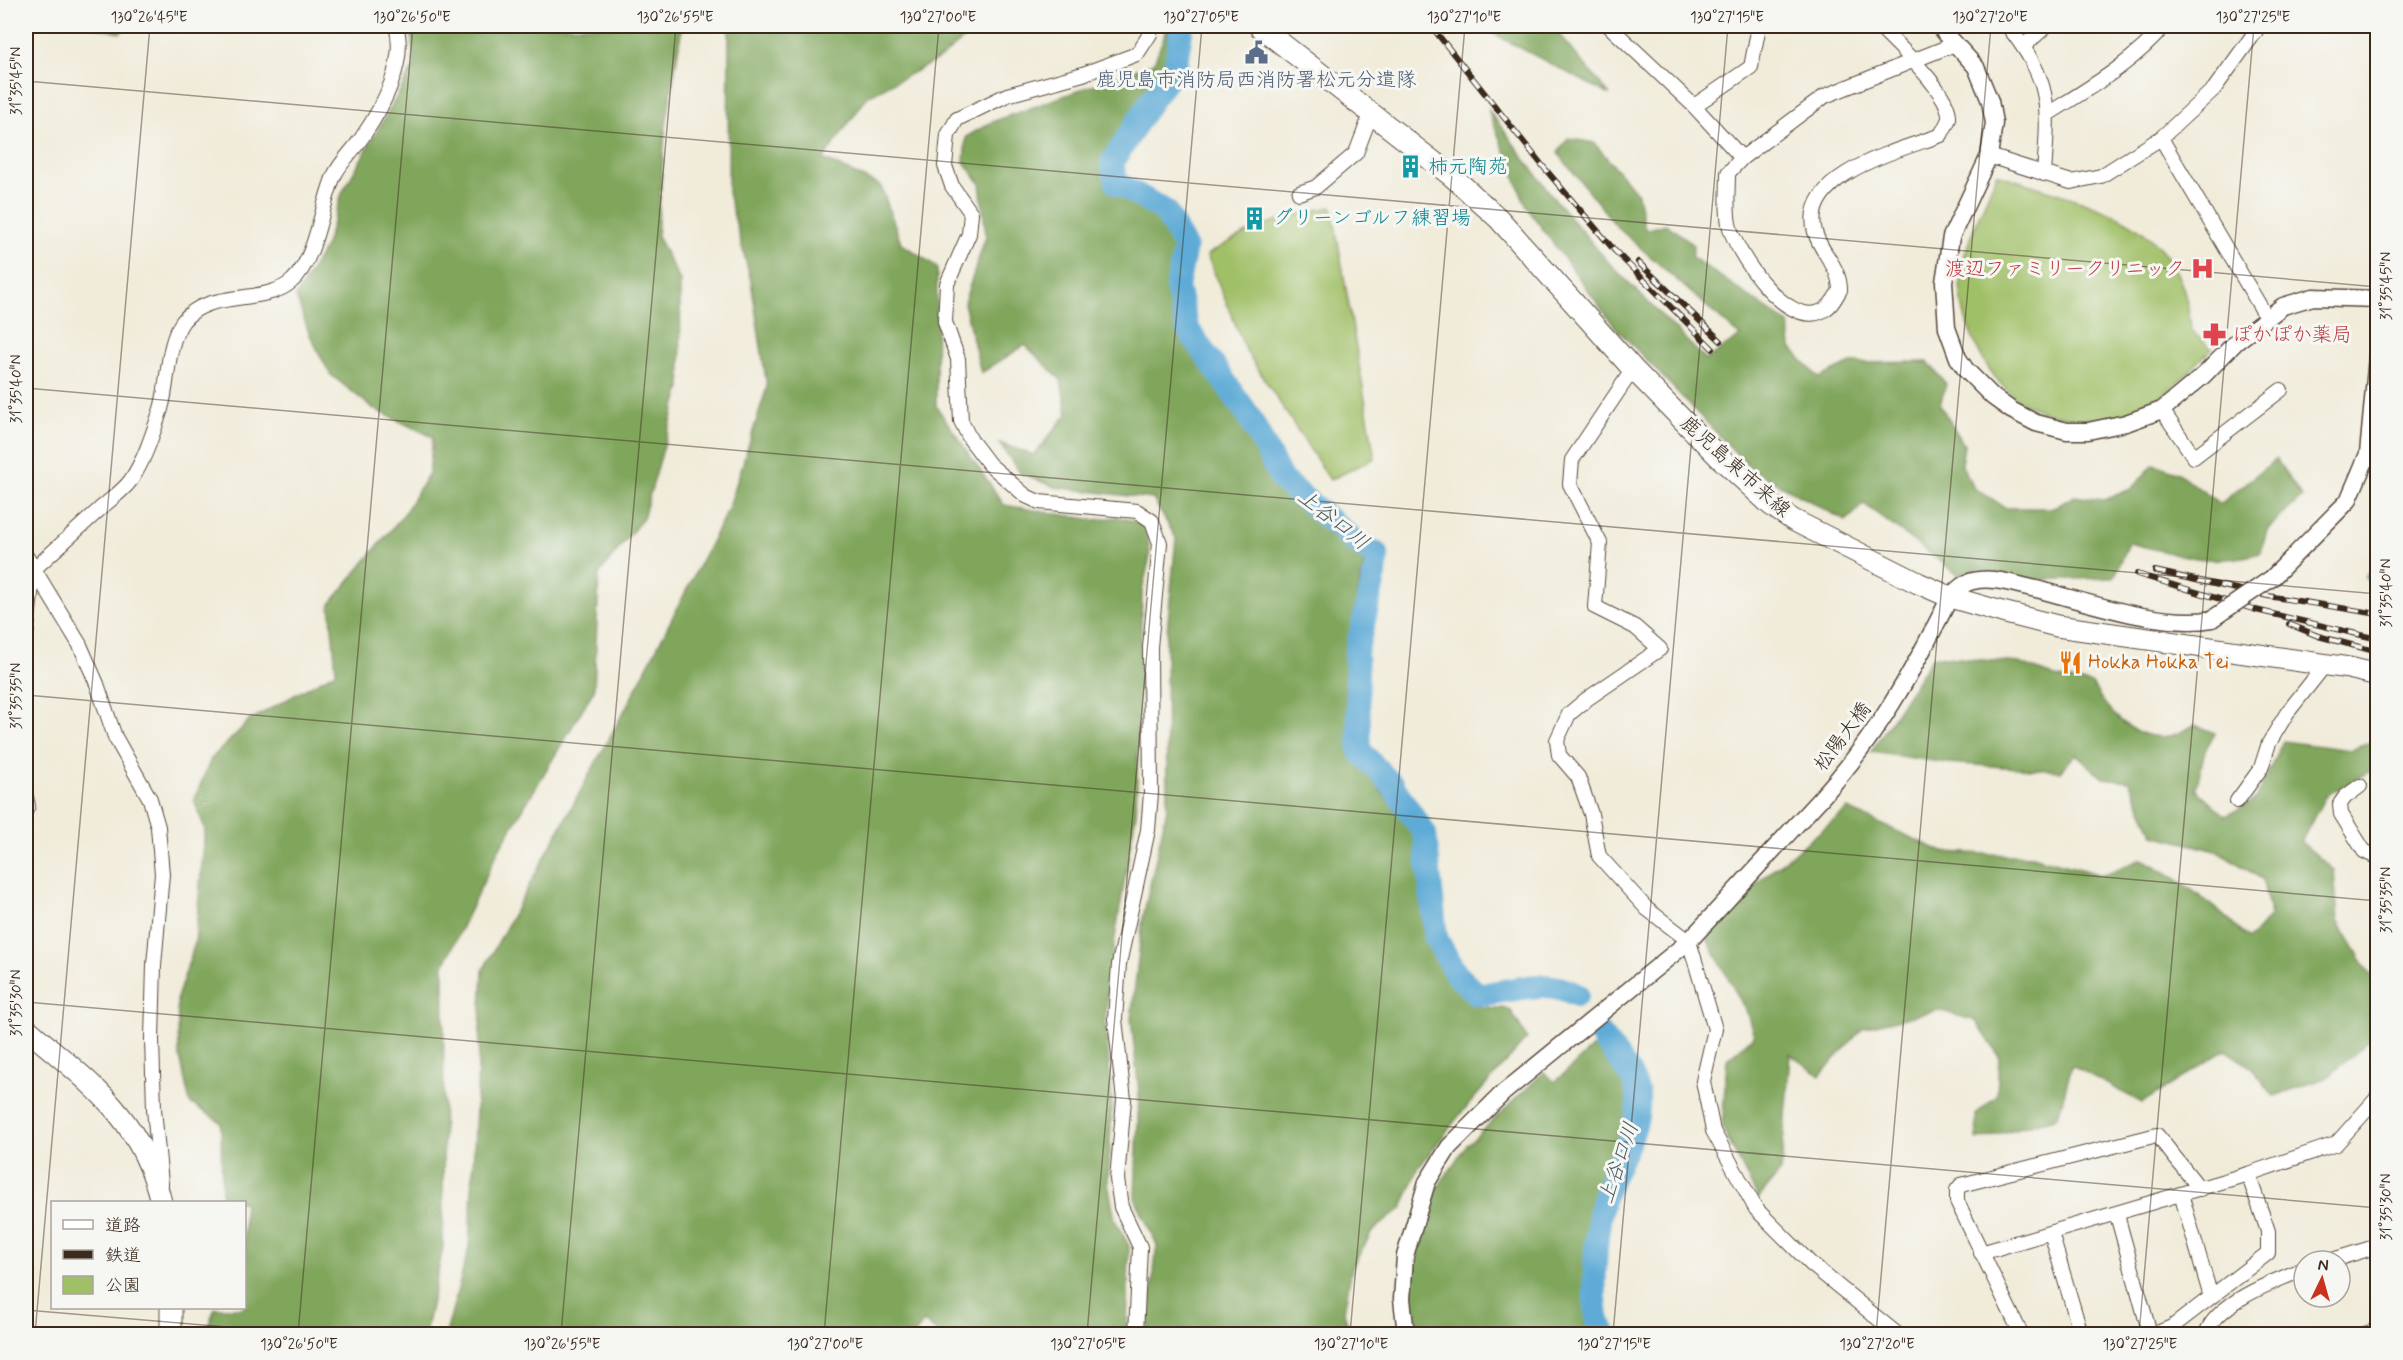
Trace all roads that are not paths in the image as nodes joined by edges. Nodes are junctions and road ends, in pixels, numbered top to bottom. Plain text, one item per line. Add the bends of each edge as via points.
1 (396, 26) edge
2 (1150, 26) edge
3 (1259, 26) edge
4 (1759, 26) edge
5 (1879, 26) edge
6 (1939, 26) edge
7 (2007, 26) edge
8 (2046, 26) edge
9 (2164, 26) edge
10 (2248, 26) edge
11 (1614, 27) edge
12 (1955, 44) junction
13 (2024, 46) junction
14 (1911, 60) junction
15 (1694, 106) junction
16 (1372, 111) junction
17 (2048, 114) junction
18 (2161, 138) junction
19 (1989, 156) junction
20 (1742, 158) junction
21 (2044, 174) junction
22 (1299, 193) dead end
23 (2378, 299) edge
24 (2266, 318) junction
25 (2378, 346) edge
26 (1633, 369) junction
27 (2282, 390) dead end
28 (2162, 410) junction
29 (26, 556) edge
30 (34, 569) junction
31 (1950, 597) junction
32 (26, 636) edge
33 (2325, 665) junction
34 (2378, 675) edge
35 (2360, 786) dead end
36 (26, 797) edge
37 (2237, 801) dead end
38 (26, 810) edge
39 (2378, 858) edge
40 (1689, 940) junction
41 (26, 1028) edge
42 (2378, 1097) edge
43 (2248, 1174) junction
44 (2200, 1189) junction
45 (2181, 1194) junction
46 (161, 1201) edge
47 (2117, 1215) junction
48 (2051, 1233) junction
49 (2378, 1246) edge
50 (1981, 1253) junction
51 (2352, 1254) edge
52 (2292, 1274) edge
53 (2211, 1297) junction
54 (171, 1309) edge
55 (2378, 1330) edge
56 (171, 1335) edge
57 (1136, 1335) edge
58 (1406, 1335) edge
59 (1897, 1335) edge
60 (2021, 1335) edge
61 (2081, 1335) edge
62 (2152, 1335) edge
63 (2205, 1335) edge
64 (2365, 1335) edge

1 - 30 street via 396,67 376,114 335,175 300,272 277,290 229,298 196,310 183,321 161,407 141,463 129,482
2 - 57 street via 1150,34 1137,54 1007,95 957,119 948,135 945,166 952,186 971,213 969,234 947,285 945,322 958,359 962,421 970,439 989,464 1026,496 1039,502 1137,511 1152,521 1160,543 1150,647 1148,830 1119,964 1115,1019 1124,1100 1117,1179 1121,1207 1140,1247
3 - 16 main road, 鹿児島東市来線
4 - 15 street via 1751,67
5 - 14 street
6 - 12 street
7 - 13 street
8 - 13 street
9 - 17 street via 2150,43 2101,81
10 - 18 street via 2256,31 2214,89
11 - 15 street
12 - 14 street
12 - 19 street via 1976,67 1990,101 1994,123
13 - 17 street via 2042,78
14 - 20 street via 1825,96
14 - 20 street via 1944,97 1949,118 1941,135 1879,155 1839,179 1817,202 1813,212 1816,235 1840,280 1840,290 1823,311 1813,314 1788,307 1743,260 1729,224 1728,173
15 - 20 street
16 - 22 street via 1356,153 1316,187
16 - 26 main road, 鹿児島東市来線 via 1498,219
17 - 21 street
18 - 21 street via 2101,176 2071,182
18 - 24 street
19 - 21 street
19 - 28 street via 1951,237 1945,265 1947,328 1966,370 2011,410 2036,423 2067,431 2126,423
23 - 24 street via 2313,297 2283,306
24 - 28 street
25 - 31 street, bridge via 2368,454 2348,501 2272,578 2212,619 2167,620 2002,581 1973,581
26 - 31 main road, 鹿児島東市来線 via 1771,505 1839,546
26 - 40 street via 1572,460 1570,484 1600,543 1594,607 1635,627 1660,649 1569,714 1557,740 1560,754 1582,786 1599,856 1647,909
27 - 28 street via 2194,457
29 - 30 street
30 - 32 street
30 - 46 street via 80,645 115,737 150,799 158,827 162,874 152,1039
31 - 33 main road, 鹿児島東市来線 via 2058,626
31 - 40 street, 松陽大橋 via 1900,695 1840,777
33 - 34 main road, 鹿児島東市来線
33 - 37 street via 2287,713 2269,742 2261,768
35 - 39 street via 2340,804 2341,814 2364,851
36 - 38 street
40 - 58 street, 松陽大橋 via 1503,1093 1449,1147 1427,1182 1405,1256 1402,1299
40 - 59 street via 1714,1029 1703,1081 1713,1131 1756,1209 1811,1264
41 - 46 main road via 127,1122 145,1152
42 - 43 street via 2336,1144
43 - 44 street
43 - 53 street via 2268,1231 2268,1253
44 - 45 street
44 - 50 street via 2157,1135 1961,1185 1956,1198
45 - 47 street
45 - 53 street
47 - 48 street
47 - 62 street
48 - 50 street
48 - 61 street
49 - 51 street
50 - 60 street
52 - 63 street via 2251,1290 2209,1325
53 - 62 street via 2172,1328
54 - 56 main road
55 - 64 street

